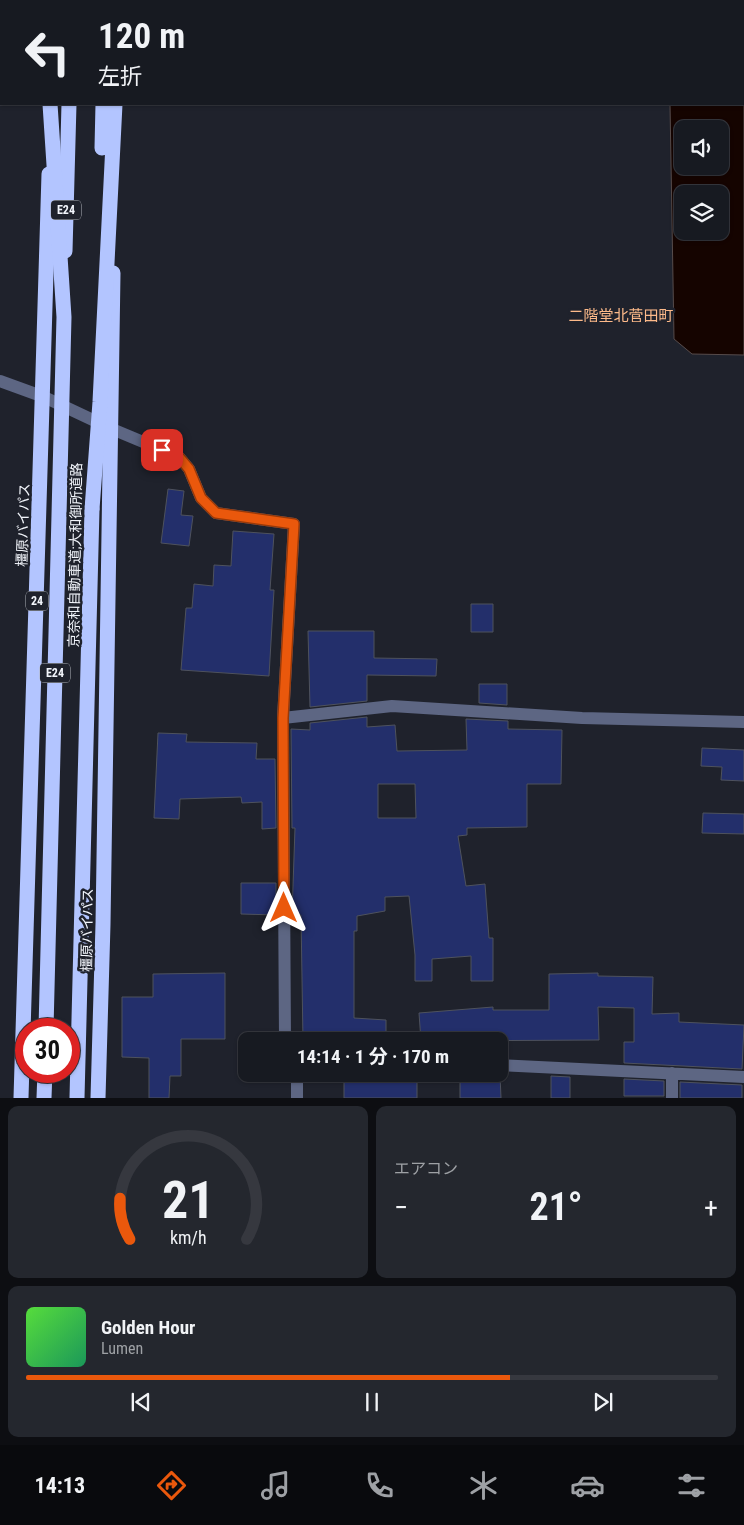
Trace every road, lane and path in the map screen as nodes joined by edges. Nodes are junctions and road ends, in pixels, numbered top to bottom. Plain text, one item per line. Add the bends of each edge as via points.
1 (50, 105) edge
2 (50, 105) edge
3 (69, 105) edge
4 (103, 105) edge
5 (115, 105) edge
6 (115, 105) edge
7 (64, 317) junction
8 (0, 381) edge
9 (44, 397) junction
10 (112, 429) junction
11 (92, 509) junction
12 (283, 718) junction
13 (744, 722) edge
14 (46, 1018) edge
15 (285, 1032) edge
16 (508, 1065) edge
17 (672, 1073) junction
18 (744, 1077) edge
19 (297, 1082) edge
20 (45, 1083) edge
21 (21, 1098) edge
22 (44, 1098) edge
23 (77, 1098) edge
24 (98, 1098) edge
25 (297, 1098) edge
26 (672, 1098) edge

1 - 7 highway, 24, bridge
2 - 9 highway, 橿原バイパス / 24
3 - 7 highway, 京奈和自動車道;大和御所道路 / E24, bridge
4 - 11 highway, 京奈和自動車道;大和御所道路 / E24, bridge
5 - 11 highway, bridge
6 - 10 highway, 橿原バイパス
7 - 14 highway, 京奈和自動車道;大和御所道路 / E24, bridge
8 - 9 street
9 - 10 street
9 - 21 highway, 橿原バイパス / 24
10 - 12 street via 179,457 189,469 201,498 216,513 294,524
10 - 24 highway, 橿原バイパス
11 - 23 highway, 京奈和自動車道;大和御所道路 / E24
12 - 13 street via 392,706 582,718
12 - 15 street
16 - 17 street
17 - 18 street
17 - 26 street
19 - 25 street
20 - 22 highway

